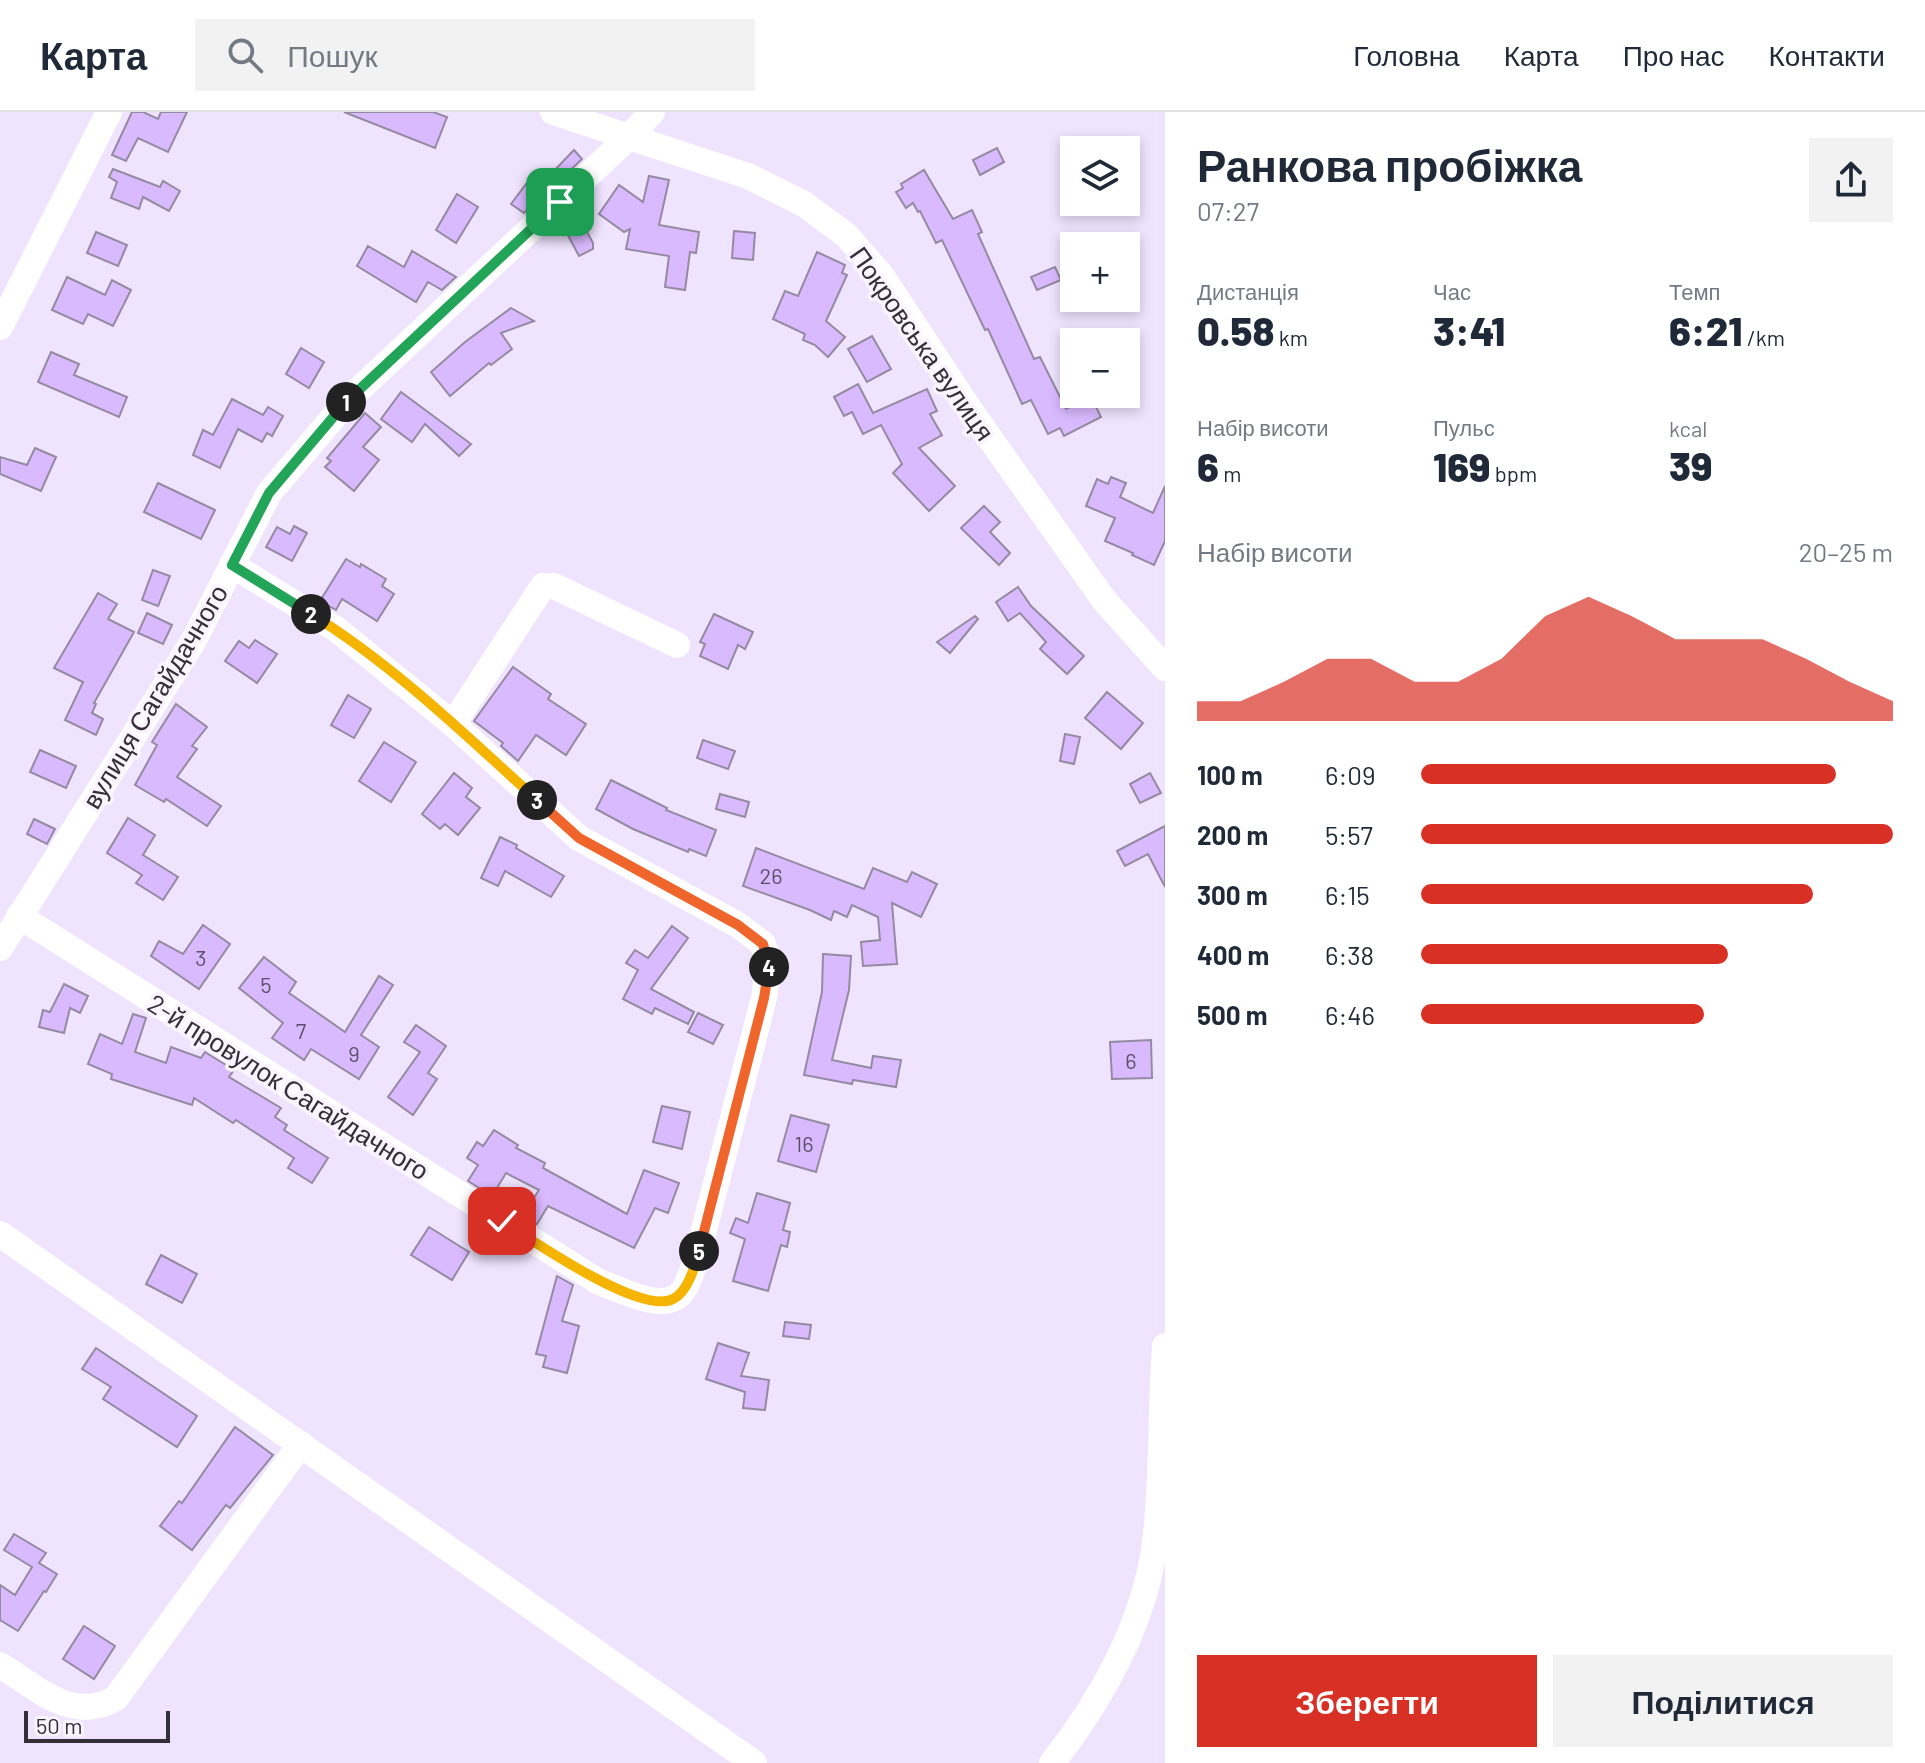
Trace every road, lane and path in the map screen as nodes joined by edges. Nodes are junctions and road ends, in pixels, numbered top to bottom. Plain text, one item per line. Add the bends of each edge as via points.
1 (109, 112) edge
2 (553, 112) edge
3 (652, 112) edge
4 (630, 136) junction
5 (0, 327) edge
6 (232, 565) junction
7 (677, 645) dead end
8 (1165, 668) edge
9 (453, 724) junction
10 (19, 916) junction
11 (0, 948) edge
12 (0, 1234) edge
13 (1165, 1346) edge
14 (301, 1444) junction
15 (0, 1665) edge
16 (754, 1763) edge
17 (1052, 1763) edge

1 - 5 street
2 - 4 street, Покровська вулиця
3 - 4 street, вулиця Сагайдачного
4 - 6 street, вулиця Сагайдачного via 350,398 269,493
4 - 8 street, Покровська вулиця via 779,189 846,235 881,275 1104,600
6 - 9 street, 2-й провулок Сагайдачного via 336,629
6 - 10 street, вулиця Сагайдачного via 194,640
7 - 9 street via 554,586 543,586
9 - 10 street, 2-й провулок Сагайдачного via 579,838 763,944 769,964 760,1013 696,1261 674,1299 661,1302 599,1282
10 - 11 street, вулиця Сагайдачного
12 - 14 street
13 - 17 street via 1155,1543 1143,1600 1115,1666
14 - 15 street via 116,1698 102,1706 74,1707
14 - 16 street

